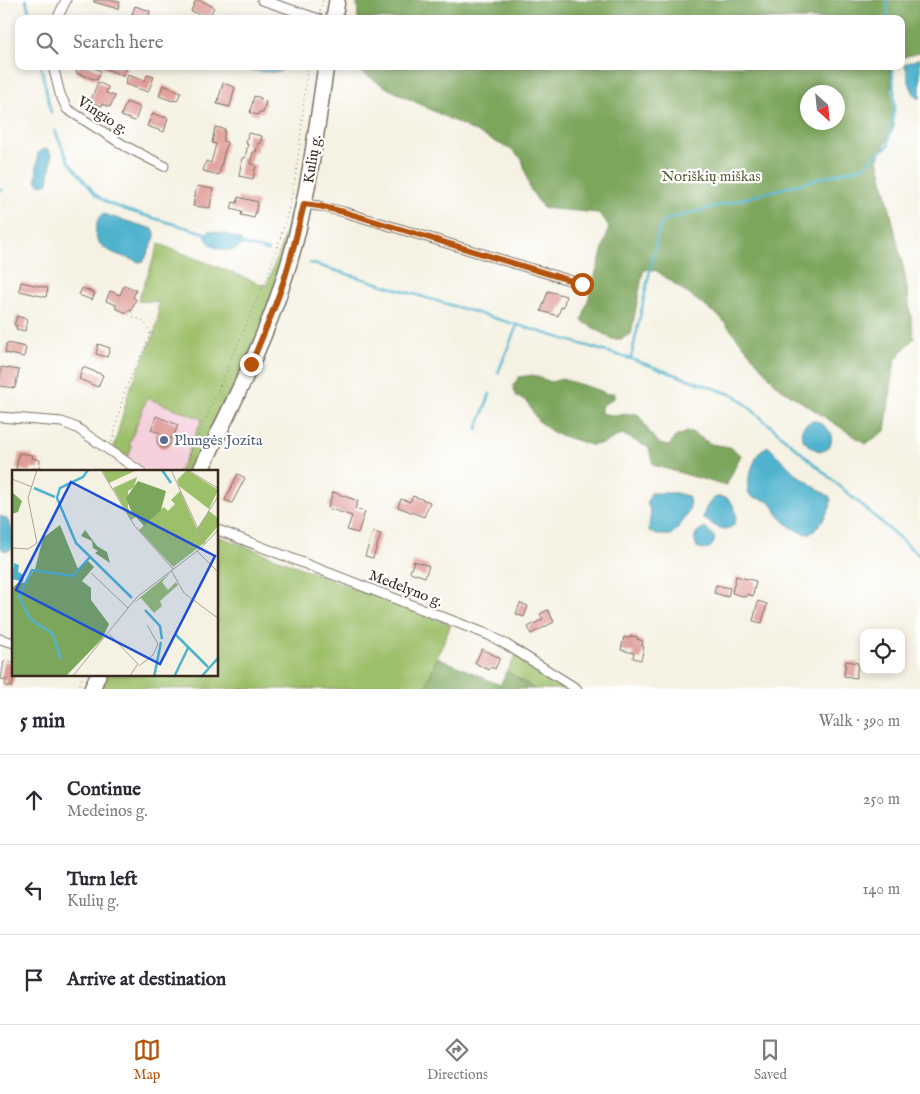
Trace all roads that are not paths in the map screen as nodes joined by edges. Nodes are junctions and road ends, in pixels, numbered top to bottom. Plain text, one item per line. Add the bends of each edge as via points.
1 (66, 0) edge
2 (262, 0) edge
3 (337, 0) edge
4 (59, 15) edge
5 (307, 15) edge
6 (335, 15) edge
7 (54, 70) edge
8 (325, 70) edge
9 (164, 166) dead end
10 (304, 204) junction
11 (582, 284) dead end
12 (0, 417) edge
13 (138, 470) edge
14 (201, 470) edge
15 (219, 530) edge
16 (98, 676) edge
17 (92, 689) edge
18 (577, 689) edge

1 - 4 street
2 - 5 street
3 - 6 main road
7 - 9 street, Vingio g. via 67,109 125,146
8 - 10 main road, Kulių g.
10 - 11 street via 344,212
10 - 14 main road, Kulių g. via 275,306
12 - 13 street via 62,422 78,428
15 - 18 street, Medelyno g. via 489,635
16 - 17 main road

